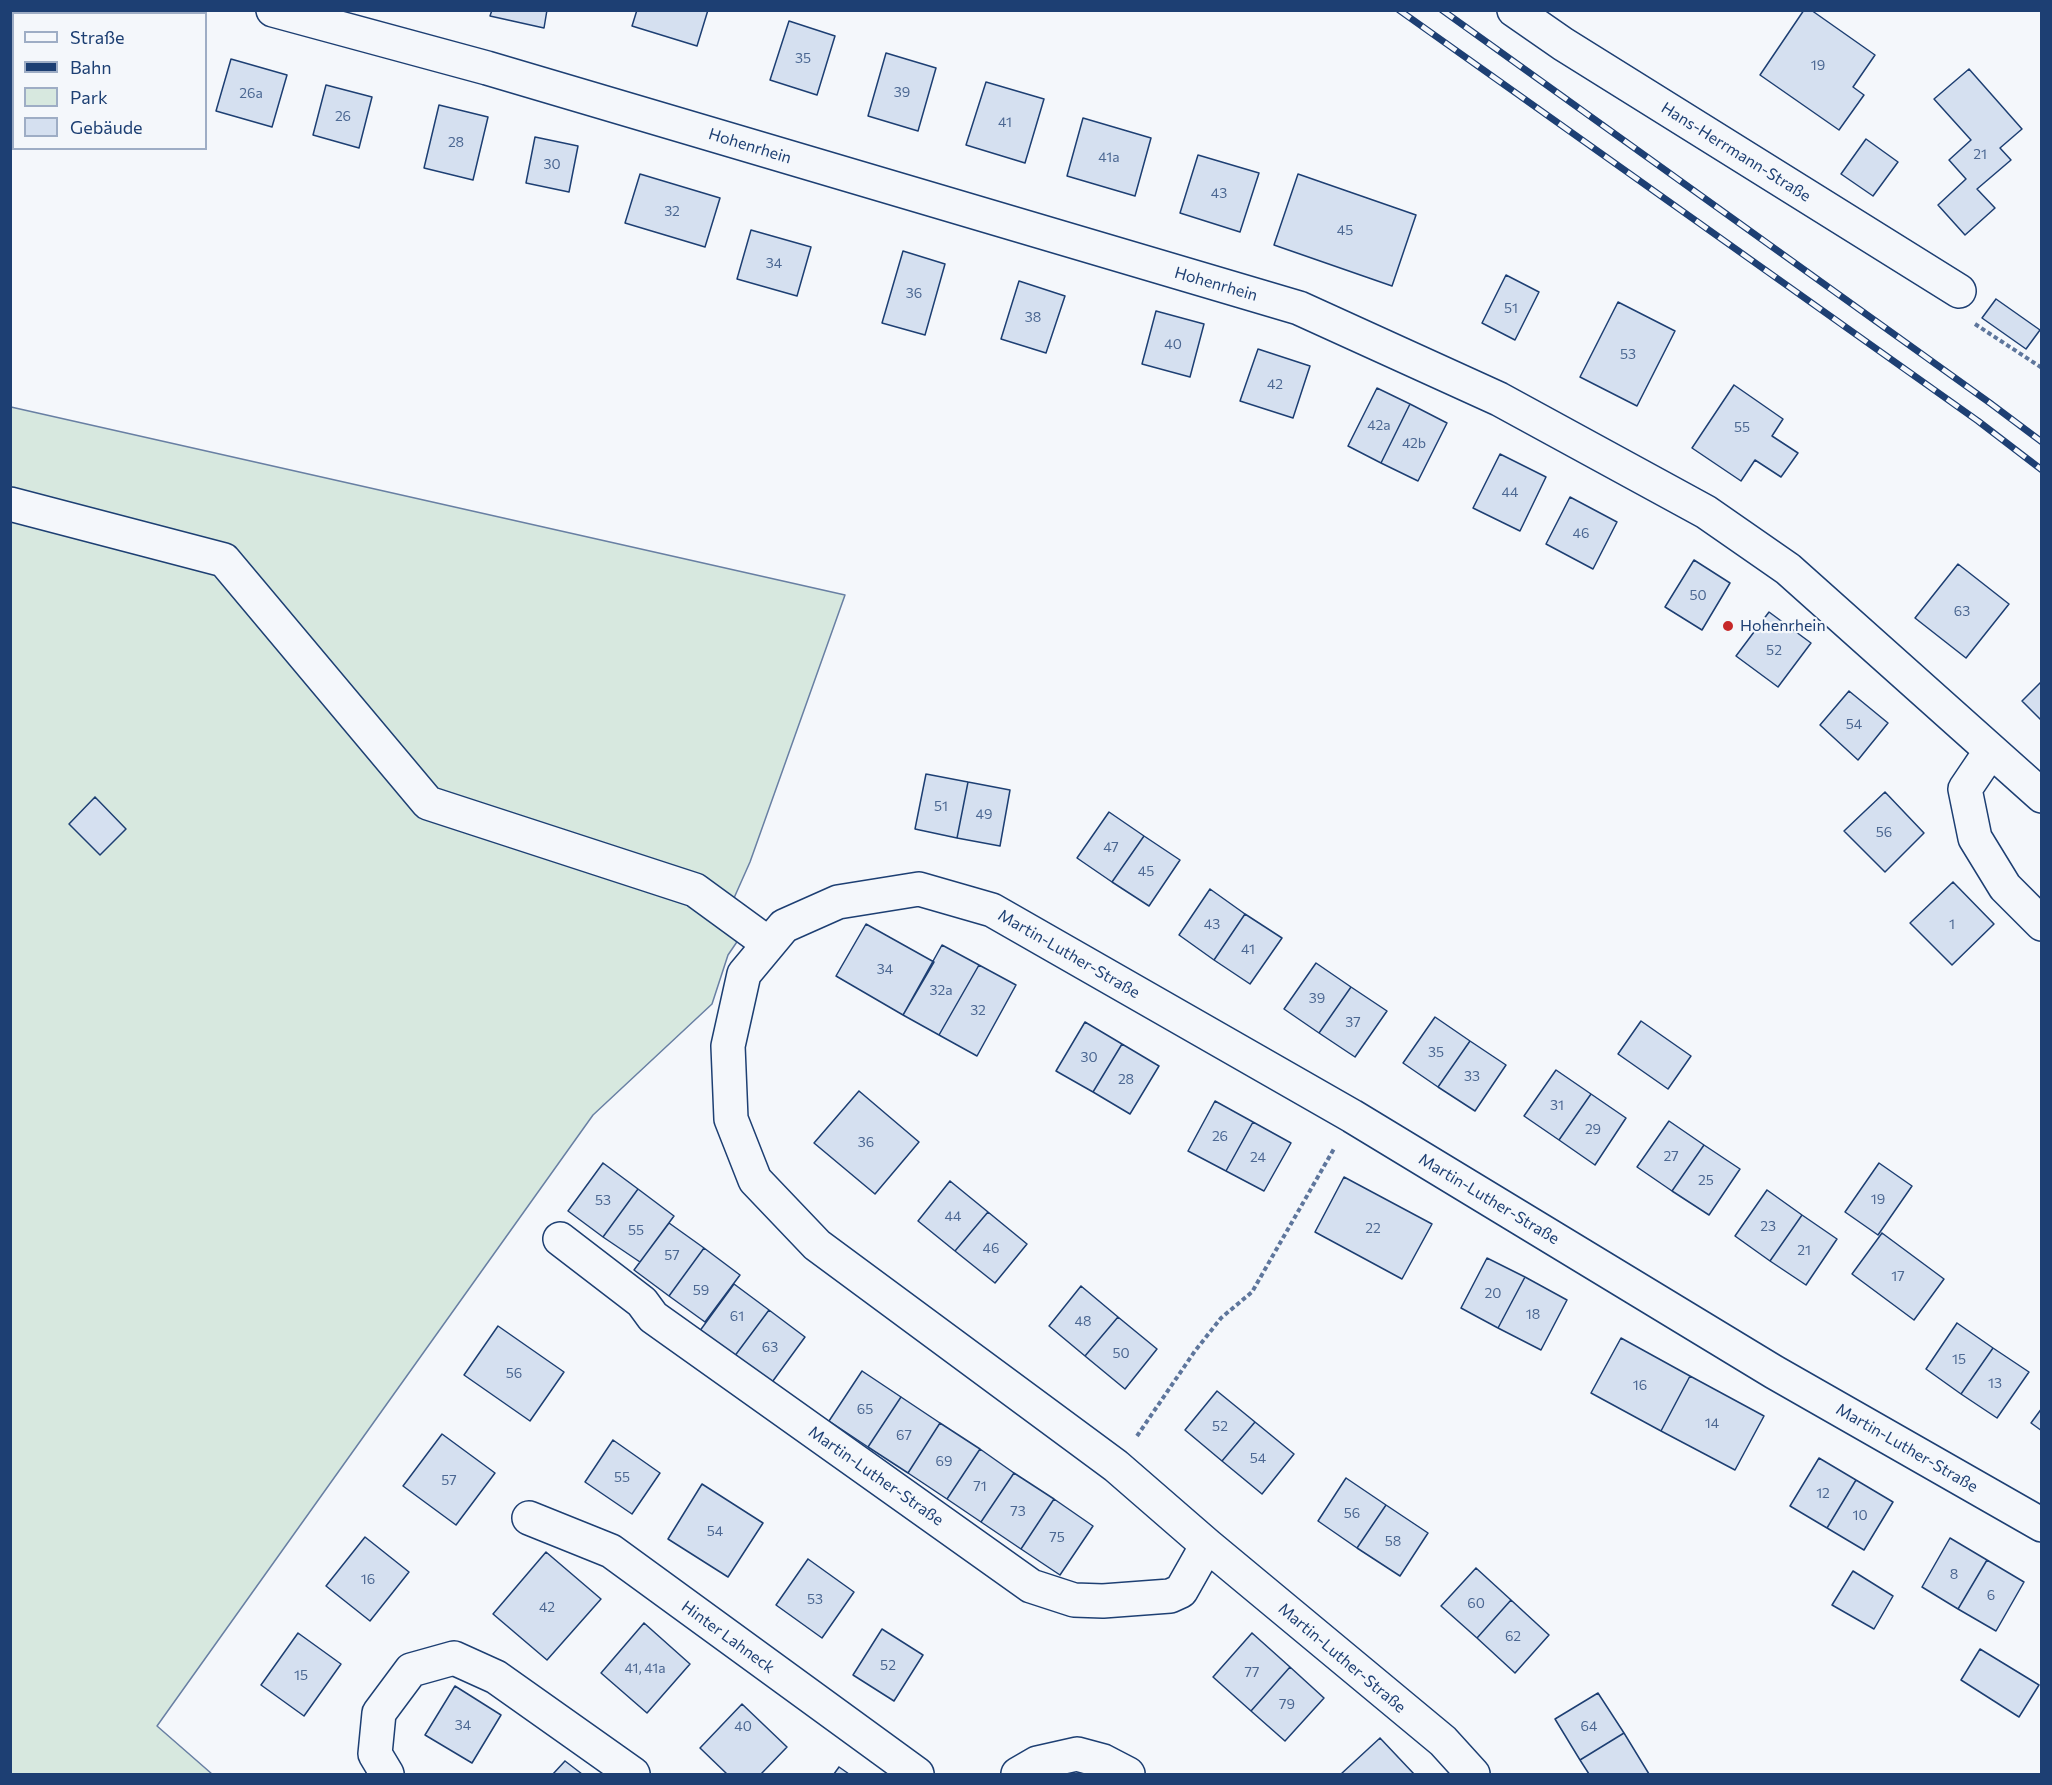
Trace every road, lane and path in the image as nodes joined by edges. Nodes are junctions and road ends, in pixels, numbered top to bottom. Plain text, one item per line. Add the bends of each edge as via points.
1 (273, 10) edge
2 (1514, 10) edge
3 (1959, 291) joint
4 (2042, 368) edge
5 (10, 504) edge
6 (1990, 752) junction
7 (2042, 796) edge
8 (2042, 924) edge
9 (769, 944) junction
10 (1352, 1116) junction
11 (560, 1239) dead end
12 (1116, 1466) junction
13 (529, 1518) dead end
14 (2042, 1525) edge
15 (1207, 1545) junction
16 (387, 1774) edge
17 (633, 1774) edge
18 (917, 1774) edge
19 (1018, 1774) edge
20 (1128, 1774) edge
21 (1473, 1774) edge

1 - 6 street, Hohenrhein via 487,68 1299,308 1499,399 1706,512 1788,569
2 - 3 street, Hans-Herrmann-Straße
3 - 4 path via 1970,320
5 - 9 street via 224,560 428,803 695,890
6 - 7 street, Hohenrhein
6 - 8 street via 1965,789 1976,838 2006,887
9 - 10 street, Martin-Luther-Straße via 784,926 838,902 919,889 992,910
9 - 12 street, Martin-Luther-Straße via 744,974 728,1046 731,1119 755,1180 817,1245
10 - 12 path via 1252,1292 1221,1318 1195,1351
10 - 14 street, Martin-Luther-Straße via 1774,1372
11 - 15 street, Martin-Luther-Straße via 642,1302 653,1317 1031,1586 1074,1600 1170,1596 1181,1591
12 - 15 street, Martin-Luther-Straße
13 - 18 street, Hinter Lahneck via 611,1551
15 - 21 street, Martin-Luther-Straße via 1443,1741
16 - 17 street via 375,1755 380,1713 411,1670 454,1658 496,1677
19 - 20 street via 1037,1763 1077,1754

